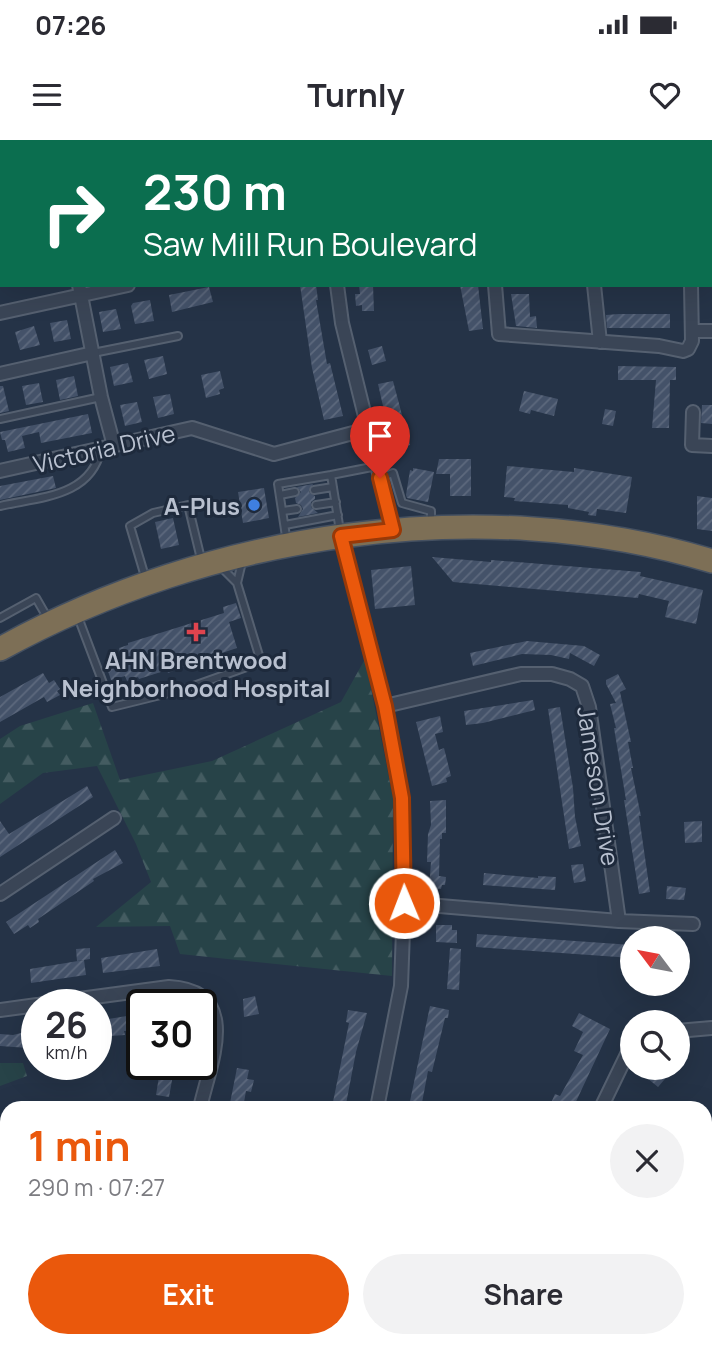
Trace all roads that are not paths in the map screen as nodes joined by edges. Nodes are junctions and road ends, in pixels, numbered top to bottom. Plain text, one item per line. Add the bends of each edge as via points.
1 (109, 287) edge
2 (337, 287) edge
3 (495, 287) edge
4 (594, 287) edge
5 (691, 287) edge
6 (80, 290) edge
7 (0, 313) edge
8 (693, 331) junction
9 (712, 331) edge
10 (178, 336) dead end
11 (600, 342) junction
12 (93, 353) junction
13 (0, 374) edge
14 (102, 397) junction
15 (693, 412) dead end
16 (0, 419) edge
17 (368, 429) junction
18 (114, 446) junction
19 (712, 446) edge
20 (100, 449) junction
21 (0, 471) edge
22 (378, 472) junction
23 (331, 475) junction
24 (334, 487) junction
25 (314, 490) dead end
26 (295, 492) dead end
27 (280, 495) junction
28 (336, 502) junction
29 (316, 505) dead end
30 (0, 506) edge
31 (297, 509) dead end
32 (283, 512) junction
33 (340, 526) junction
34 (431, 528) junction
35 (393, 530) junction
36 (286, 535) junction
37 (244, 554) junction
38 (712, 561) edge
39 (209, 564) junction
40 (147, 583) junction
41 (237, 583) junction
42 (76, 612) junction
43 (0, 618) edge
44 (50, 624) junction
45 (0, 649) edge
46 (385, 706) junction
47 (114, 818) dead end
48 (0, 894) edge
49 (404, 903) junction
50 (619, 921) junction
51 (693, 924) dead end
52 (112, 995) edge
53 (21, 1007) edge
54 (0, 1010) edge
55 (712, 1028) edge
56 (690, 1030) edge
57 (620, 1069) edge
58 (202, 1101) edge
59 (378, 1101) edge
60 (604, 1101) edge

1 - 6 street
2 - 17 street
3 - 11 street via 499,334
4 - 11 street
5 - 8 street
6 - 7 street
6 - 12 street
8 - 9 street
8 - 11 street via 692,341 683,351
10 - 12 lane
12 - 13 street
12 - 14 street
14 - 16 lane
14 - 18 street
15 - 19 street via 692,445
17 - 18 street, Victoria Drive via 274,454 191,428
17 - 22 street
18 - 20 street, Victoria Drive
20 - 21 street, Victoria Drive
20 - 30 lane via 87,478 64,492
22 - 23 lane
22 - 34 lane via 393,473 402,503 431,511
22 - 35 street
23 - 24 lane
23 - 27 lane via 278,484
24 - 25 lane
24 - 28 lane
26 - 27 lane
27 - 32 lane
28 - 29 lane
28 - 33 lane
31 - 32 lane
32 - 36 lane
33 - 35 highway
33 - 36 highway
33 - 46 street
34 - 35 highway
34 - 38 highway via 569,533
36 - 37 highway
37 - 39 highway
37 - 41 lane
39 - 40 highway
39 - 40 lane via 188,505 153,513 130,526
39 - 41 lane
40 - 42 highway
41 - 42 lane via 261,662 185,689 112,707
42 - 44 highway
43 - 44 lane via 36,598
44 - 45 highway
46 - 49 street via 402,798
46 - 50 street, Jameson Drive via 521,674 552,674 582,687 589,707
47 - 48 street
49 - 50 street
49 - 59 street via 401,986
50 - 51 street
52 - 58 street via 183,987 209,1004 217,1031
53 - 54 street
55 - 56 street
57 - 60 street

